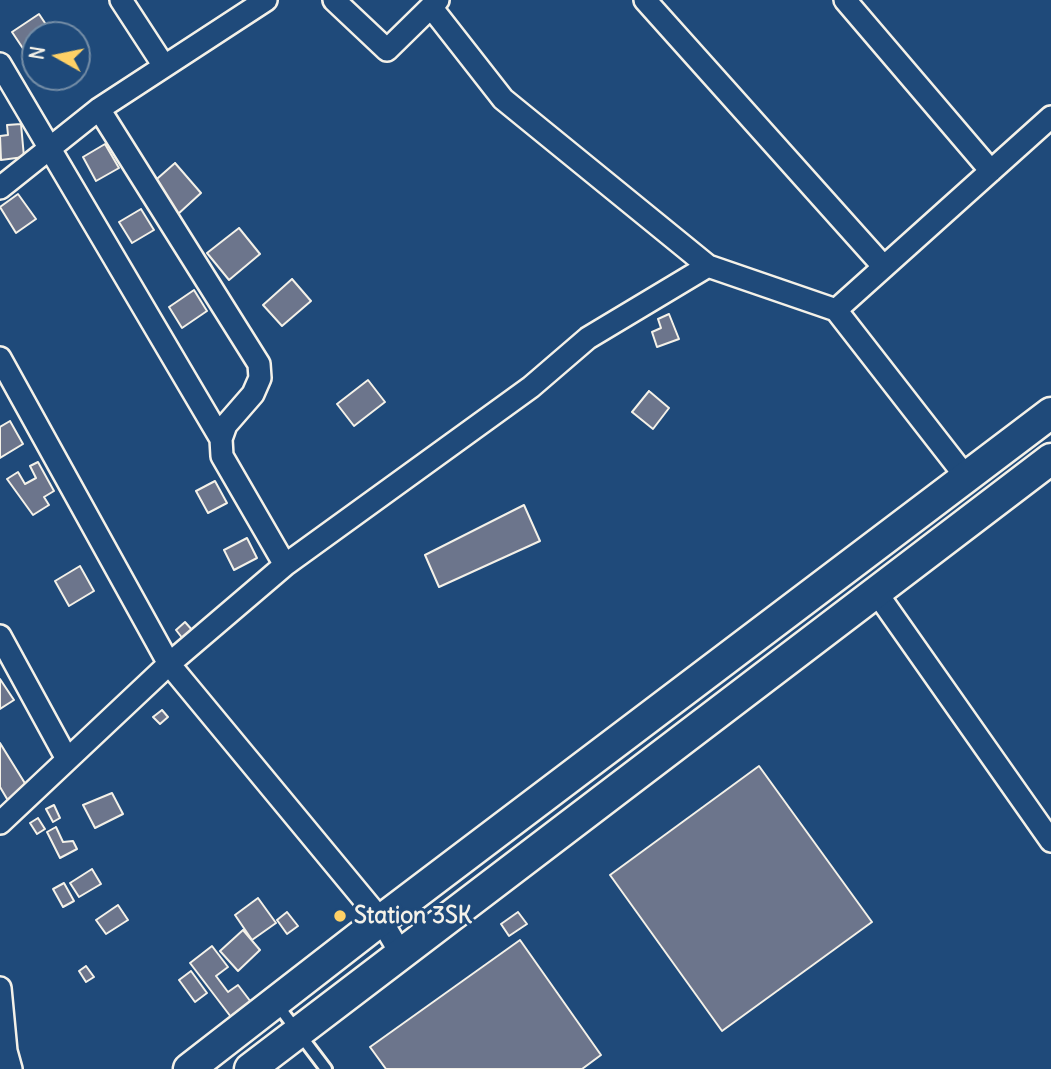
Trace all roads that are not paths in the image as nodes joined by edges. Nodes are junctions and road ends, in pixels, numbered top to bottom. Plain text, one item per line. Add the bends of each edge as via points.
1 (121, 0) edge
2 (266, 0) edge
3 (334, 0) edge
4 (645, 0) edge
5 (845, 0) edge
6 (434, 4) edge
7 (0, 64) edge
8 (164, 66) junction
9 (99, 109) junction
10 (1051, 117) edge
11 (50, 148) junction
12 (991, 171) junction
13 (0, 188) edge
14 (708, 266) junction
15 (884, 267) junction
16 (836, 310) junction
17 (0, 358) edge
18 (1051, 413) edge
19 (221, 439) junction
20 (1051, 459) edge
21 (966, 477) junction
22 (285, 565) junction
23 (876, 592) junction
24 (0, 636) edge
25 (169, 664) junction
26 (67, 759) junction
27 (0, 823) edge
28 (1051, 841) edge
29 (381, 920) junction
30 (401, 954) junction
31 (0, 988) edge
32 (276, 1003) junction
33 (299, 1032) junction
34 (5, 1056) edge
35 (189, 1069) edge
36 (250, 1069) edge
37 (326, 1069) edge

1 - 8 street
2 - 8 street
3 - 6 street via 387,50
4 - 15 street
5 - 12 street
6 - 14 street via 503,99
7 - 11 street
8 - 9 street
9 - 11 street
9 - 19 street via 259,364 260,378 253,394 226,425
10 - 12 street
11 - 13 street
11 - 19 street
12 - 15 street
14 - 16 street
14 - 22 street via 588,338 531,387
15 - 16 street
16 - 21 street
17 - 25 street
18 - 21 main road
19 - 22 street via 222,456
20 - 23 main road
21 - 29 main road
22 - 25 street
23 - 28 street
23 - 30 main road
24 - 26 street
25 - 26 street
25 - 29 street
26 - 27 street
29 - 30 street
29 - 32 main road
30 - 33 main road
31 - 34 street
32 - 33 lane
32 - 35 main road
33 - 36 main road
33 - 37 lane

